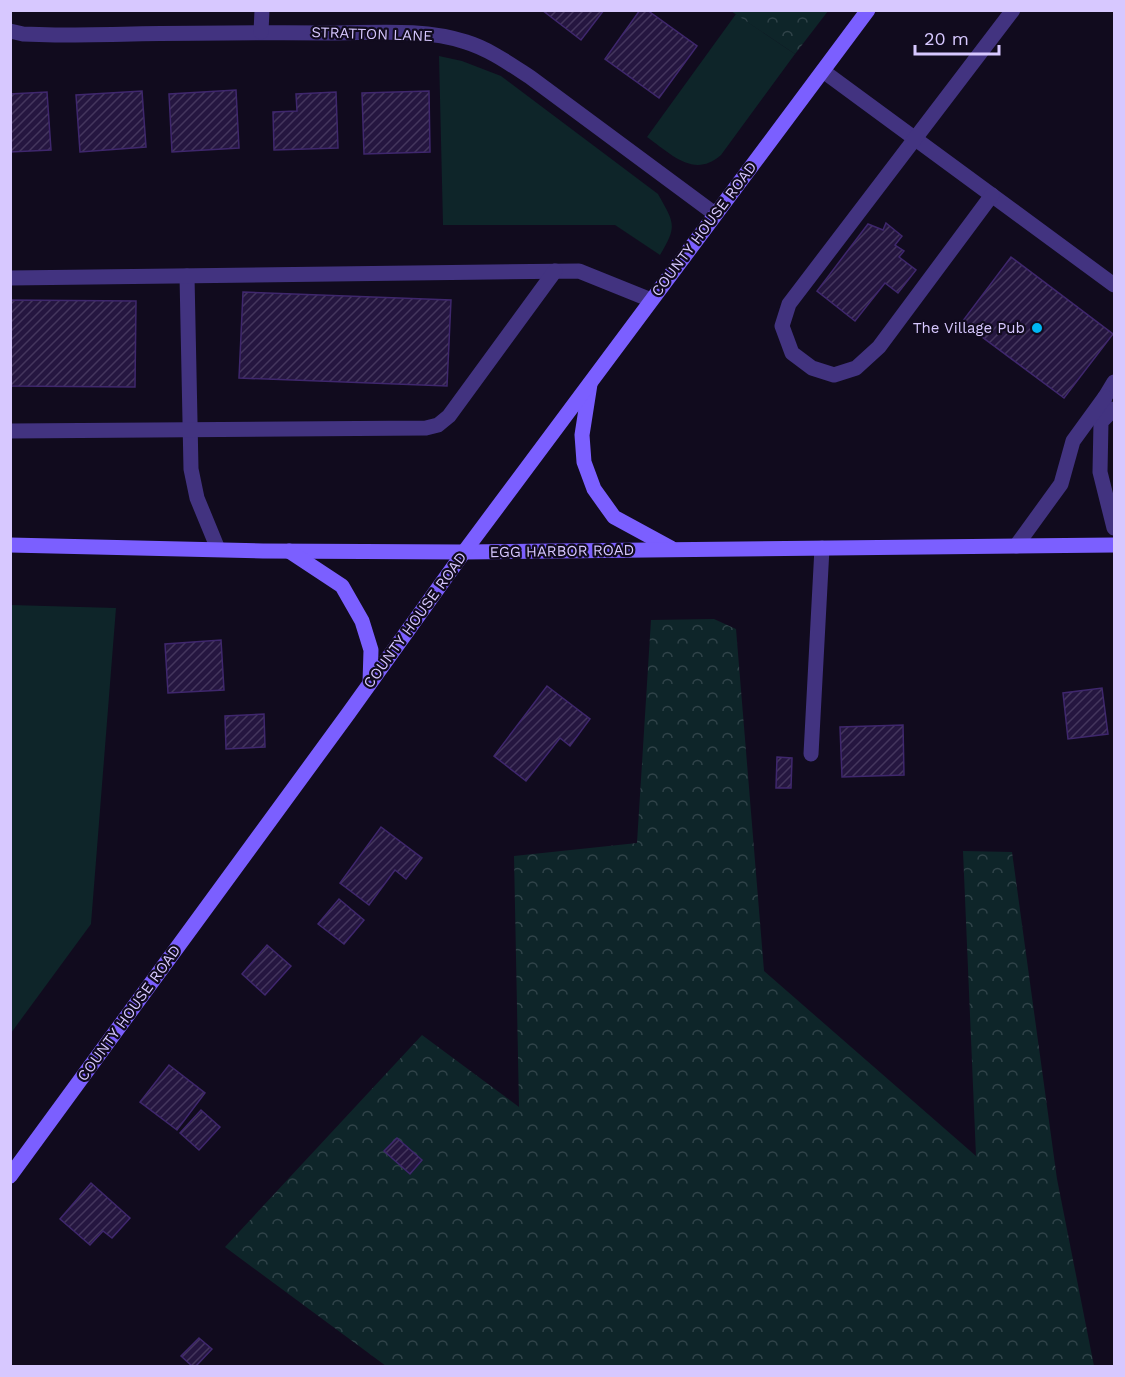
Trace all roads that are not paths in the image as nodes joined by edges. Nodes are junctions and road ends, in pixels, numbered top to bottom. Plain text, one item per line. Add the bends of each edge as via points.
1 (262, 10) edge
2 (868, 10) edge
3 (1013, 10) edge
4 (10, 31) edge
5 (261, 32) junction
6 (823, 71) junction
7 (916, 139) junction
8 (992, 195) junction
9 (716, 214) junction
10 (555, 271) junction
11 (187, 276) junction
12 (10, 278) edge
13 (1114, 285) edge
14 (651, 300) junction
15 (590, 382) junction
16 (1114, 382) edge
17 (1110, 403) edge
18 (10, 431) edge
19 (189, 431) junction
20 (1114, 528) edge
21 (10, 545) edge
22 (1114, 545) edge
23 (1016, 546) junction
24 (822, 548) junction
25 (218, 549) junction
26 (674, 550) junction
27 (289, 551) junction
28 (464, 552) junction
29 (370, 683) junction
30 (811, 754) dead end
31 (10, 1176) edge

1 - 5 street
2 - 6 main road, COUNTY HOUSE ROAD
3 - 7 street
4 - 5 street, STRATTON LANE via 55,35
5 - 9 street, STRATTON LANE via 399,33 467,42 530,77
6 - 7 street
6 - 9 main road, COUNTY HOUSE ROAD
7 - 8 street
7 - 8 street via 789,304 782,326 792,352 812,368 834,375 856,368 879,347
8 - 13 street
9 - 14 main road, COUNTY HOUSE ROAD
10 - 11 street
10 - 14 street via 579,272
10 - 19 street via 449,416 438,425
11 - 12 street
11 - 19 street
14 - 15 main road, COUNTY HOUSE ROAD
15 - 26 main road via 582,435 584,462 594,489 614,517
15 - 28 main road, COUNTY HOUSE ROAD
16 - 17 street
17 - 20 street via 1101,423 1100,472
17 - 23 street via 1073,441 1061,484
18 - 19 street
19 - 25 street via 197,498
21 - 25 main road, EGG HARBOR ROAD
22 - 23 main road, EGG HARBOR ROAD
23 - 24 main road, EGG HARBOR ROAD
24 - 26 main road, EGG HARBOR ROAD
24 - 30 street
25 - 27 main road, EGG HARBOR ROAD
26 - 28 main road, EGG HARBOR ROAD
27 - 28 main road, EGG HARBOR ROAD
27 - 29 main road via 342,586 362,621 371,650
28 - 29 main road, COUNTY HOUSE ROAD
29 - 31 main road, COUNTY HOUSE ROAD

